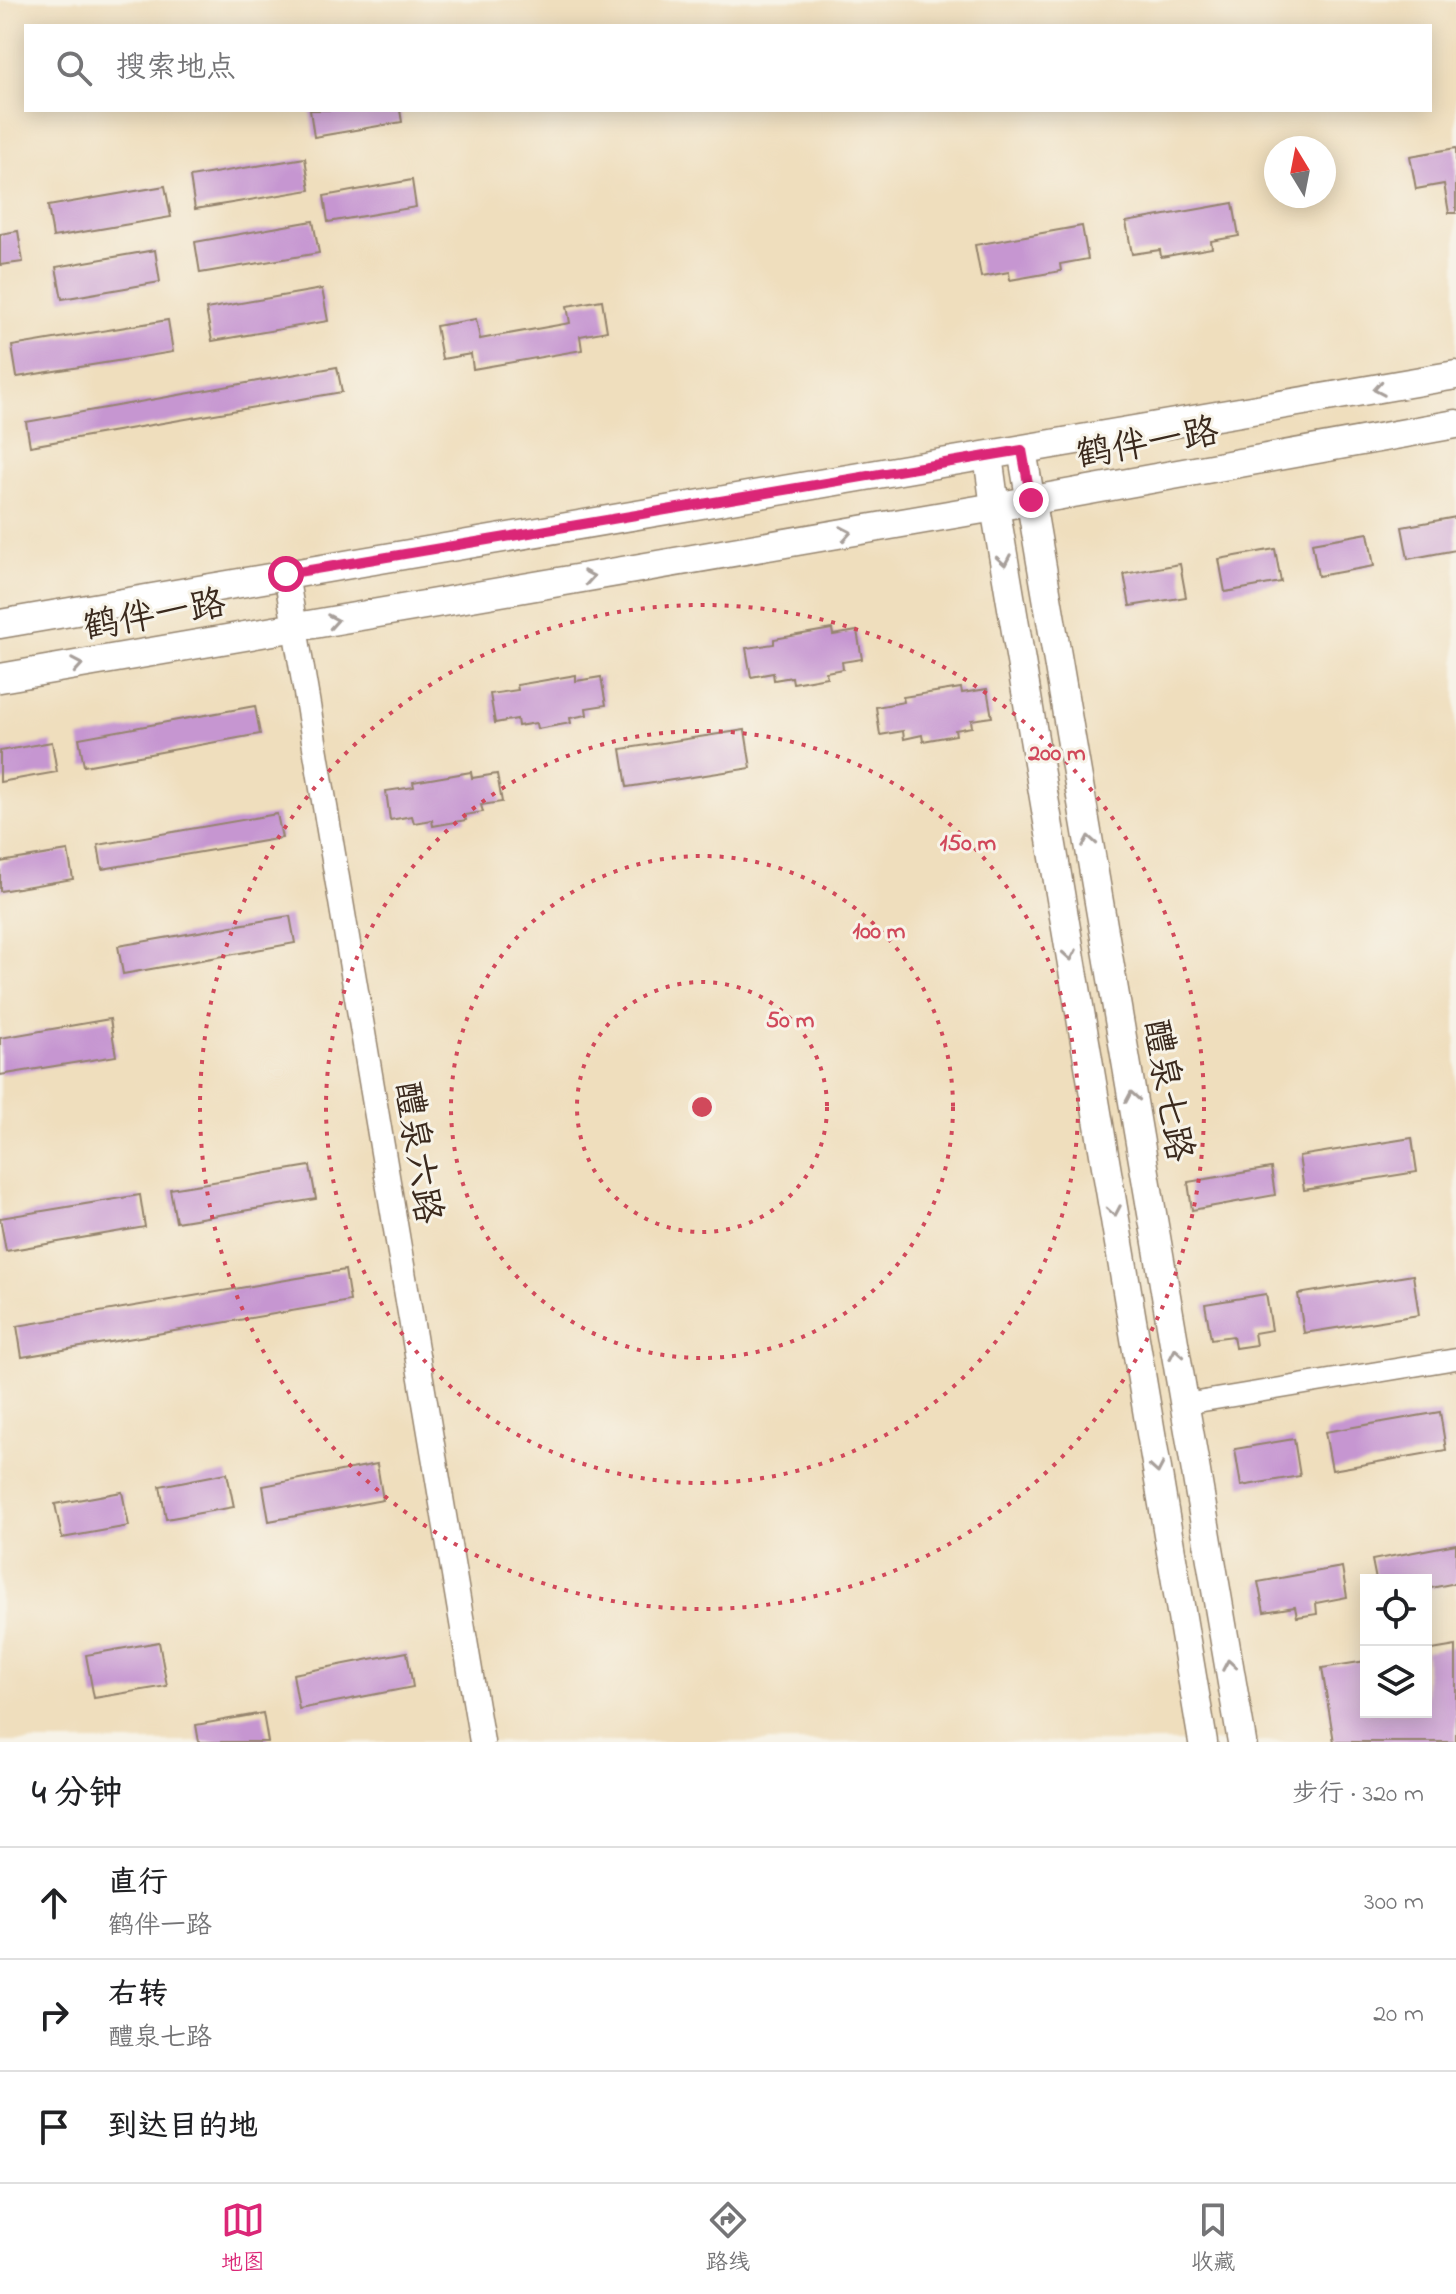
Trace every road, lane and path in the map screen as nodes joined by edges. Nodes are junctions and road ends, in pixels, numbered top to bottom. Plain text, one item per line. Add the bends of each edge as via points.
1 (1456, 375) edge
2 (1456, 424) edge
3 (1022, 450) junction
4 (988, 456) junction
5 (1031, 500) junction
6 (995, 507) junction
7 (286, 574) junction
8 (0, 624) edge
9 (295, 628) junction
10 (0, 678) edge
11 (1456, 1359) edge
12 (1185, 1404) junction
13 (482, 1742) edge
14 (1203, 1742) edge
15 (1242, 1742) edge

1 -> 3 main road, 鹤伴一路
2 - 5 main road, 鹤伴一路
3 - 4 main road, 鹤伴一路
3 - 5 main road, 醴泉七路
4 - 6 main road
4 - 7 main road, 鹤伴一路
5 - 6 main road, 鹤伴一路
12 -> 5 main road, 醴泉七路
9 -> 6 main road, 鹤伴一路
6 -> 14 main road
7 - 8 main road, 鹤伴一路
7 - 9 street, 醴泉六路
10 -> 9 main road, 鹤伴一路
9 - 13 street, 醴泉六路
11 - 12 street
15 -> 12 main road, 醴泉七路

